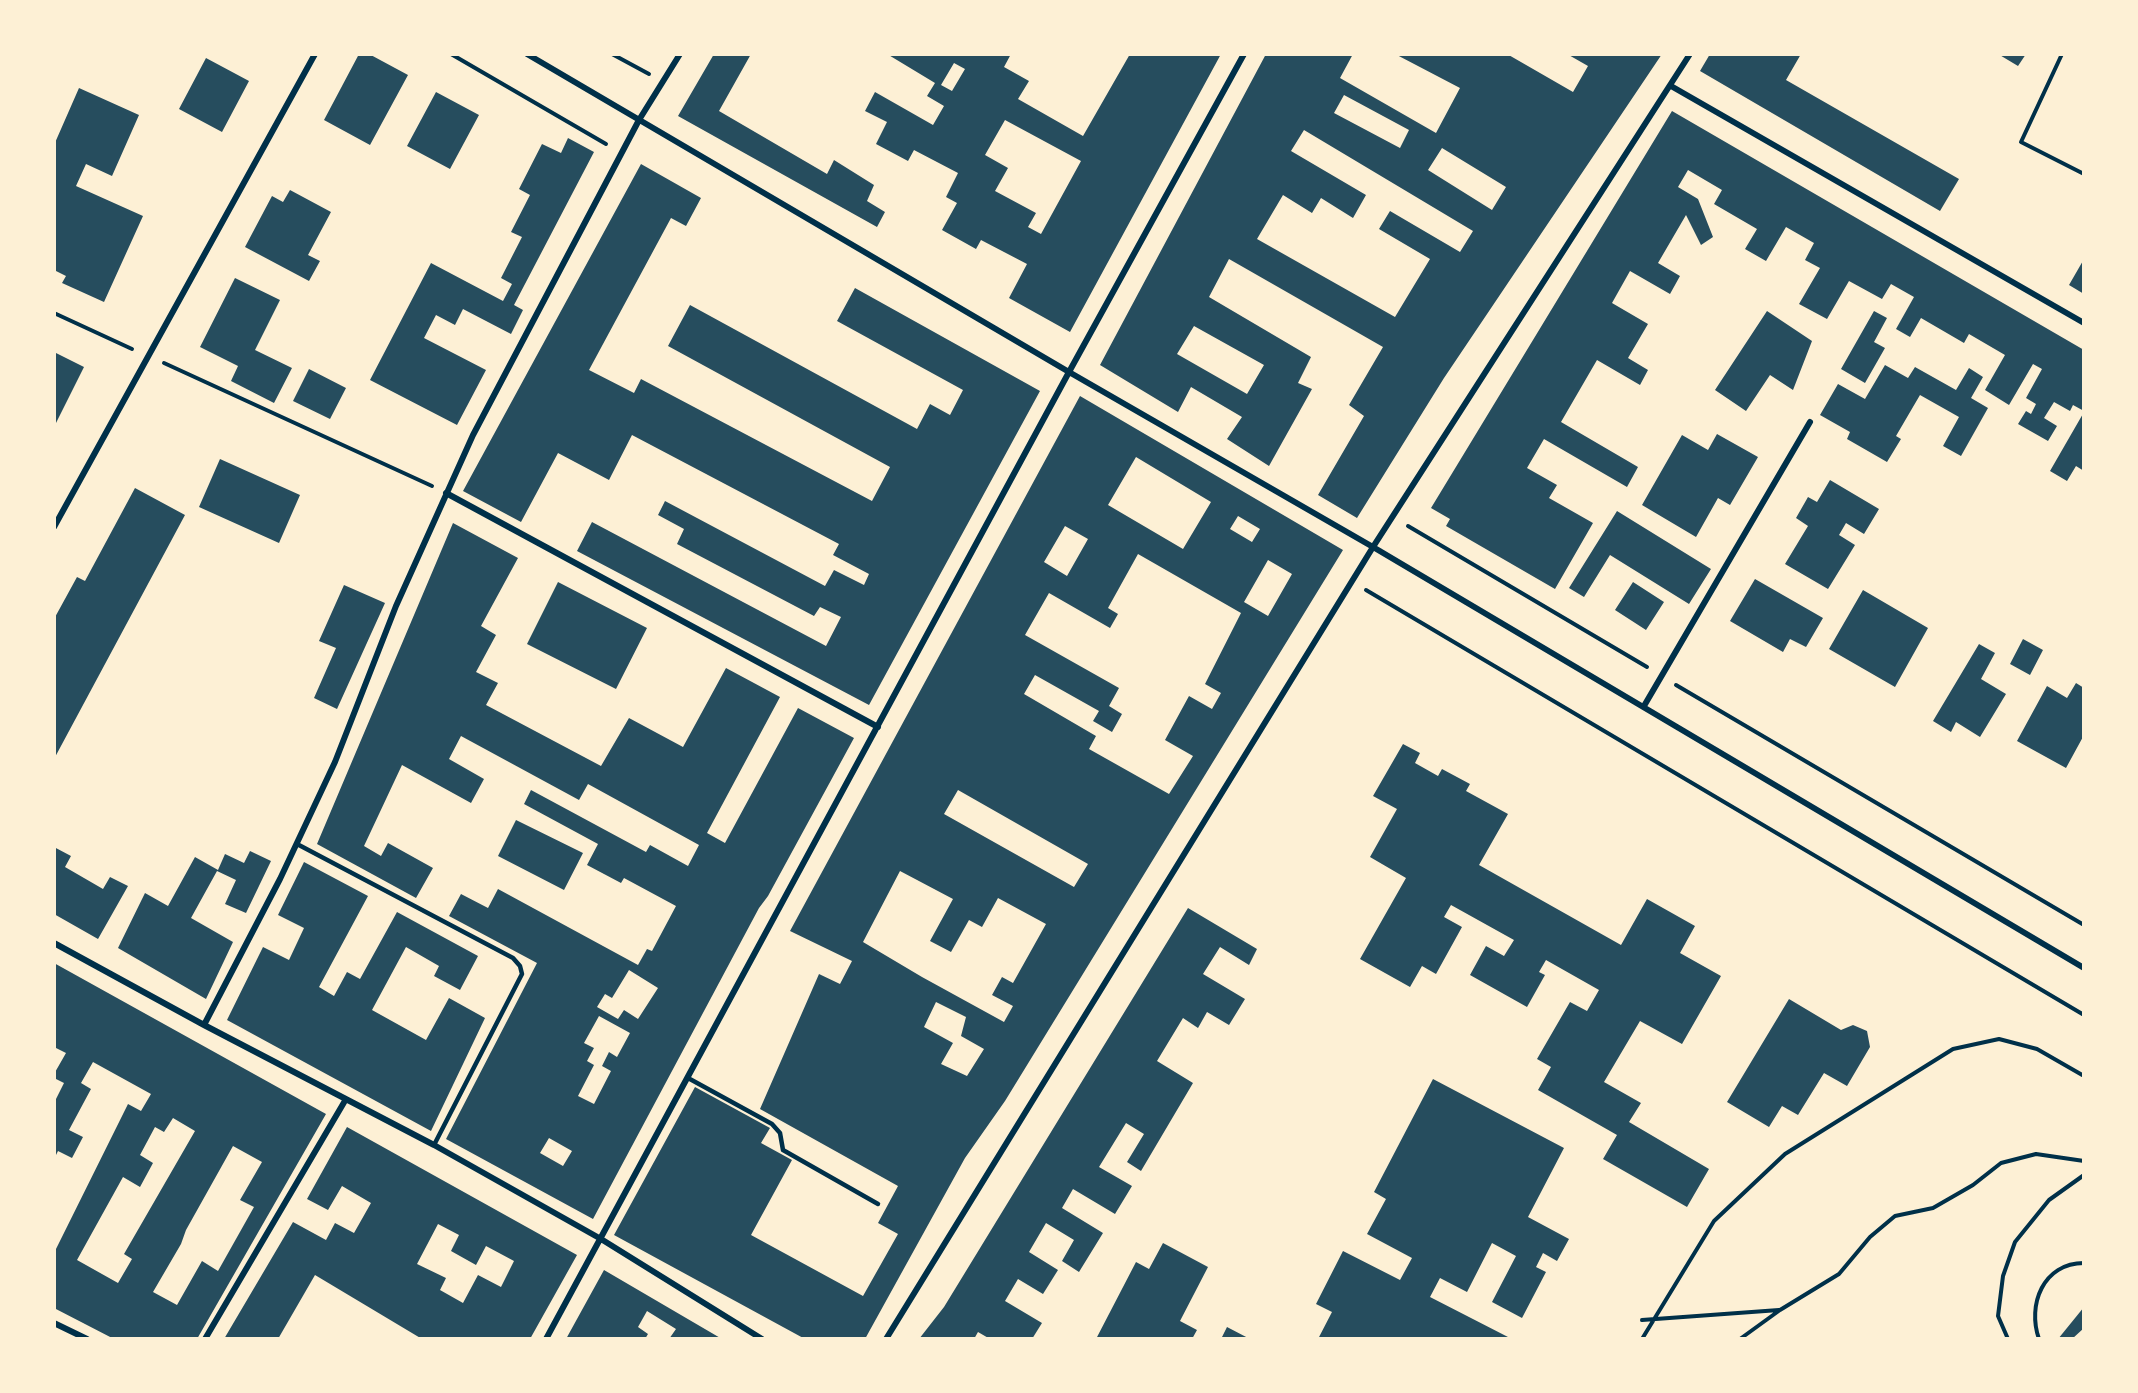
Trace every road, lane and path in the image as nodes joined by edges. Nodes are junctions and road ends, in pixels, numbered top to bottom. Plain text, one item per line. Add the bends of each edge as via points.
1 (315, 54) edge
2 (451, 54) edge
3 (527, 54) edge
4 (612, 54) edge
5 (680, 54) edge
6 (1244, 54) edge
7 (1690, 54) edge
8 (2062, 54) edge
9 (664, 80) junction
10 (1671, 86) junction
11 (639, 120) junction
12 (623, 151) junction
13 (2084, 174) edge
14 (54, 313) edge
15 (2084, 324) edge
16 (148, 356) junction
17 (1069, 372) junction
18 (1810, 422) dead end
19 (447, 493) junction
20 (1393, 517) junction
21 (54, 527) edge
22 (1374, 547) junction
23 (1352, 582) junction
24 (1662, 676) junction
25 (1644, 706) junction
26 (878, 727) junction
27 (297, 843) junction
28 (2084, 925) edge
29 (54, 943) edge
30 (2084, 968) edge
31 (2084, 1015) edge
32 (204, 1025) junction
33 (2084, 1076) edge
34 (688, 1078) junction
35 (346, 1099) junction
36 (435, 1145) junction
37 (2084, 1161) edge
38 (2084, 1175) edge
39 (878, 1204) dead end
40 (602, 1239) junction
41 (2084, 1263) edge
42 (1780, 1310) junction
43 (1652, 1319) junction
44 (1642, 1320) dead end
45 (54, 1323) edge
46 (87, 1339) edge
47 (205, 1339) edge
48 (546, 1339) edge
49 (762, 1339) edge
50 (886, 1339) edge
51 (1642, 1339) edge
52 (1740, 1339) edge
53 (2008, 1339) edge
54 (2039, 1339) edge

1 - 16 street
2 - 12 path
3 - 11 street
4 - 9 path
5 - 9 street
6 - 17 street
7 - 10 street
8 - 13 path via 2021,142
9 - 11 street
10 - 15 street
10 - 20 street
11 - 12 street
11 - 17 street
12 - 19 street via 473,435
14 - 16 path
16 - 19 path
16 - 21 street
17 - 22 street
17 - 26 street
18 - 24 street
19 - 26 street
19 - 27 street via 396,606 335,762
20 - 22 street
20 - 24 path
22 - 23 street
22 - 25 street
23 - 31 path
23 - 50 street
24 - 25 street
24 - 28 path
25 - 30 street
26 - 34 street
27 - 32 street
27 - 36 lane via 513,958 520,966 522,974
29 - 32 street
32 - 35 street
33 - 43 path via 2037,1049 1999,1039 1953,1049 1785,1154 1714,1221
34 - 39 lane via 772,1124 780,1133 783,1150
34 - 40 street
35 - 36 street
35 - 47 street
36 - 40 street
37 - 42 path via 2036,1154 2001,1163 1933,1208 1895,1216 1870,1237 1839,1274
38 - 53 path via 2049,1200 2015,1242 2002,1276 1998,1316
40 - 48 street
40 - 49 street
41 - 54 path via 2062,1268 2039,1292 2034,1325
42 - 43 path
42 - 52 path
43 - 44 path
43 - 51 path
45 - 46 street

